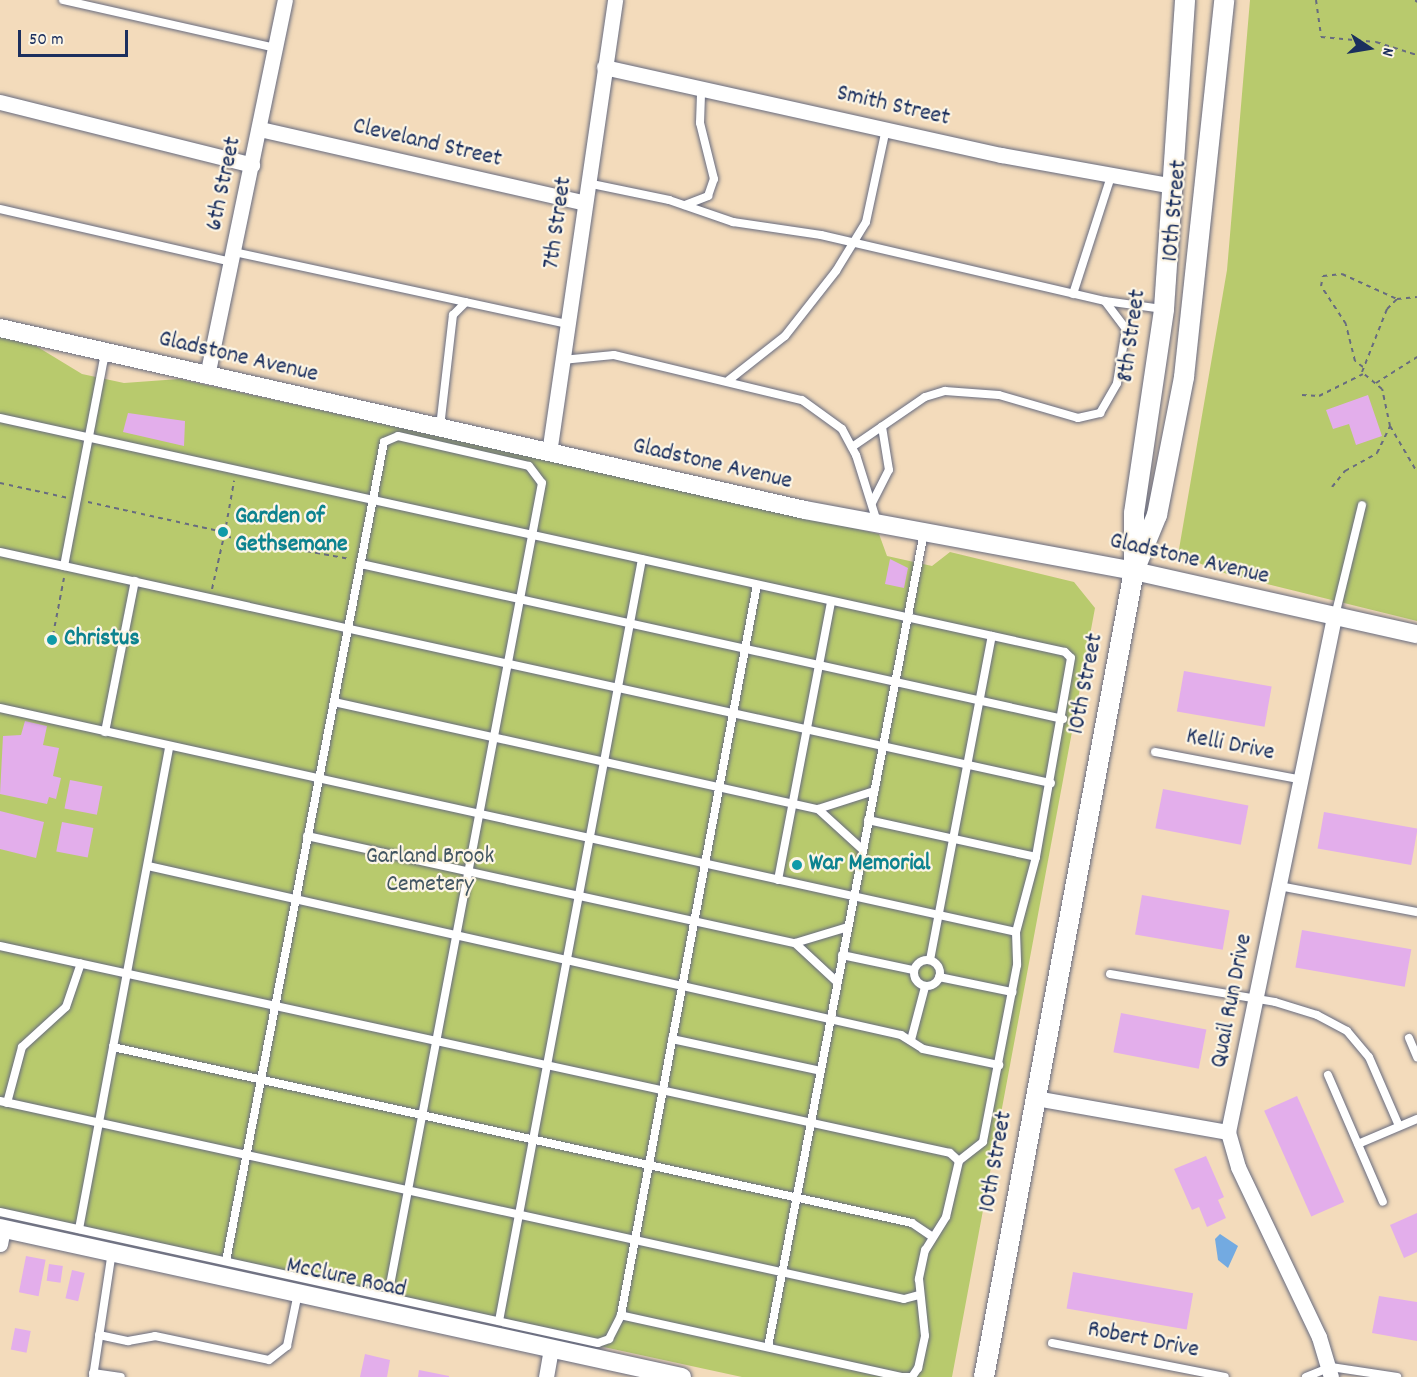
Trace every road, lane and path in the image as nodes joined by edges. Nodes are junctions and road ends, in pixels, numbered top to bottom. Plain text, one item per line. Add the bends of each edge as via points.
1 (63, 0) edge
2 (285, 0) edge
3 (615, 0) edge
4 (1185, 0) edge
5 (1224, 0) edge
6 (1316, 0) edge
7 (276, 48) junction
8 (1417, 55) edge
9 (604, 67) junction
10 (701, 87) junction
11 (0, 102) edge
12 (260, 129) junction
13 (886, 129) junction
14 (252, 165) junction
15 (1111, 176) junction
16 (587, 183) junction
17 (1174, 186) junction
18 (585, 203) junction
19 (685, 205) junction
20 (0, 208) edge
21 (853, 243) junction
22 (232, 257) junction
23 (1073, 294) junction
24 (1417, 297) edge
25 (1397, 299) junction
26 (1105, 301) junction
27 (466, 302) junction
28 (1164, 309) junction
29 (567, 324) junction
30 (0, 328) edge
31 (105, 353) junction
32 (1417, 357) edge
33 (562, 360) junction
34 (1363, 367) junction
35 (1363, 374) junction
36 (207, 376) junction
37 (729, 380) junction
38 (1376, 383) junction
39 (1302, 395) dead end
40 (0, 418) edge
41 (1390, 426) junction
42 (882, 427) junction
43 (440, 428) junction
44 (88, 438) junction
45 (852, 447) junction
46 (549, 453) junction
47 (236, 470) junction
48 (1417, 472) edge
49 (0, 483) edge
50 (1332, 487) dead end
51 (76, 500) junction
52 (374, 500) junction
53 (872, 503) junction
54 (1362, 505) dead end
55 (877, 522) junction
56 (225, 527) junction
57 (924, 530) junction
58 (219, 531) junction
59 (230, 533) junction
60 (532, 534) junction
61 (224, 536) junction
62 (0, 552) edge
63 (642, 559) junction
64 (361, 564) junction
65 (65, 566) junction
66 (1134, 571) junction
67 (135, 581) junction
68 (757, 585) junction
69 (210, 598) junction
70 (519, 599) junction
71 (831, 601) junction
72 (1334, 617) junction
73 (909, 618) junction
74 (630, 623) junction
75 (349, 628) junction
76 (1417, 634) edge
77 (53, 635) dead end
78 (992, 636) junction
79 (745, 649) junction
80 (507, 663) junction
81 (819, 665) junction
82 (896, 682) junction
83 (618, 687) junction
84 (979, 701) junction
85 (334, 702) junction
86 (0, 708) edge
87 (734, 713) junction
88 (1063, 719) junction
89 (807, 729) junction
90 (105, 732) junction
91 (493, 737) junction
92 (170, 746) junction
93 (883, 746) junction
94 (1155, 752) dead end
95 (604, 762) junction
96 (967, 764) junction
97 (319, 778) junction
98 (1298, 779) junction
99 (1051, 783) junction
100 (719, 787) junction
101 (874, 791) junction
102 (793, 804) junction
103 (819, 809) junction
104 (479, 814) junction
105 (868, 820) junction
106 (307, 836) junction
107 (590, 838) junction
108 (953, 839) junction
109 (862, 849) junction
110 (1036, 857) junction
111 (706, 864) junction
112 (148, 866) junction
113 (468, 871) junction
114 (778, 880) junction
115 (1277, 886) junction
116 (579, 896) junction
117 (853, 896) junction
118 (295, 900) junction
119 (1417, 912) edge
120 (938, 915) junction
121 (695, 921) junction
122 (848, 927) junction
123 (1016, 932) junction
124 (456, 935) junction
125 (795, 943) junction
126 (0, 946) edge
127 (842, 955) junction
128 (567, 960) junction
129 (930, 960) junction
130 (81, 963) junction
131 (913, 970) junction
132 (127, 974) junction
133 (1110, 974) dead end
134 (939, 977) junction
135 (837, 982) junction
136 (682, 986) junction
137 (925, 987) junction
138 (1012, 992) junction
139 (1258, 1001) junction
140 (275, 1006) junction
141 (831, 1018) junction
142 (1409, 1038) dead end
143 (672, 1039) junction
144 (911, 1040) junction
145 (436, 1041) junction
146 (113, 1047) junction
147 (1417, 1057) edge
148 (547, 1065) junction
149 (999, 1065) junction
150 (821, 1071) junction
151 (1328, 1075) dead end
152 (261, 1080) junction
153 (663, 1090) junction
154 (1035, 1098) junction
155 (4, 1102) edge
156 (422, 1117) junction
157 (1417, 1119) edge
158 (811, 1122) junction
159 (99, 1123) junction
160 (1399, 1126) junction
161 (1228, 1132) junction
162 (533, 1141) junction
163 (1358, 1144) junction
164 (246, 1155) junction
165 (959, 1161) junction
166 (649, 1166) junction
167 (408, 1191) junction
168 (797, 1197) junction
169 (1383, 1202) dead end
170 (520, 1215) junction
171 (1, 1228) edge
172 (79, 1229) junction
173 (931, 1236) junction
174 (635, 1240) junction
175 (112, 1252) junction
176 (226, 1261) junction
177 (782, 1273) junction
178 (298, 1293) junction
179 (919, 1295) junction
180 (388, 1296) junction
181 (621, 1315) junction
182 (499, 1321) junction
183 (99, 1335) junction
184 (1052, 1343) dead end
185 (768, 1347) junction
186 (551, 1349) junction
187 (1331, 1372) edge
188 (93, 1375) edge
189 (120, 1377) edge
190 (546, 1377) edge
191 (682, 1377) edge
192 (984, 1377) edge
193 (1225, 1377) edge
194 (1306, 1377) edge
195 (1393, 1377) edge

1 - 7 lane
2 - 7 street, 6th Street
3 - 9 street, 7th Street
4 - 17 main road, 8th Street
5 - 66 main road, 10th Street via 1184,377 1157,515
6 - 8 path via 1319,36 1376,42
7 - 12 street, 6th Street
9 - 10 street, Smith Street
9 - 16 street, 7th Street
10 - 13 street, Smith Street
10 - 19 lane via 700,123 714,179 708,196
11 - 14 street
12 - 14 street, 6th Street
12 - 18 street, Cleveland Street
13 - 15 street, Smith Street
13 - 21 lane via 866,222
14 - 22 street, 6th Street
15 - 17 street, Smith Street
15 - 23 lane
16 - 18 street, 7th Street
16 - 19 lane
17 - 28 main road, 8th Street
18 - 29 street, 7th Street
19 - 21 lane via 733,222
20 - 22 lane
21 - 23 lane
21 - 37 lane via 800,318
22 - 27 lane
22 - 36 street, 6th Street
23 - 26 lane
24 - 25 path
25 - 34 path via 1387,309
25 - 34 path via 1342,274 1323,276 1321,286 1346,324 1355,361
26 - 28 lane
26 - 42 lane via 1126,329 1117,383 1100,413 1078,418 999,395 957,390 925,397
27 - 29 lane
27 - 43 lane via 451,323
28 - 66 main road, 8th Street via 1134,513
29 - 33 street, 7th Street
30 - 31 street, Gladstone Avenue
31 - 36 street, Gladstone Avenue
31 - 44 lane
32 - 38 path
33 - 37 lane via 614,355
33 - 46 street, 7th Street
34 - 35 path
35 - 38 path
35 - 39 path via 1318,396
36 - 43 street, Gladstone Avenue
37 - 45 lane via 790,394 815,407 834,420
38 - 41 path
40 - 44 lane
41 - 48 path
41 - 50 path via 1377,453 1345,471
42 - 45 lane
42 - 53 lane via 889,470
43 - 46 street, Gladstone Avenue
44 - 47 lane
44 - 51 lane
45 - 53 lane
46 - 55 street, Gladstone Avenue
47 - 52 lane
47 - 56 path
49 - 51 path
51 - 58 path
51 - 65 lane
52 - 60 lane
52 - 60 lane via 384,442 398,436 529,466 542,483
52 - 64 lane
53 - 55 lane
54 - 72 lane
55 - 57 street, Gladstone Avenue
56 - 58 path
56 - 59 path
57 - 66 street, Gladstone Avenue
57 - 73 lane
58 - 61 path
59 - 61 path
59 - 64 path
60 - 63 lane
60 - 70 lane
61 - 69 path
62 - 65 lane
63 - 68 lane
63 - 74 lane
64 - 70 lane
64 - 75 lane
65 - 67 lane
65 - 77 path
66 - 72 street, Gladstone Avenue
66 - 154 main road, 10th Street
67 - 69 lane
67 - 90 lane
68 - 71 lane
68 - 79 lane
69 - 75 lane
70 - 74 lane
70 - 80 lane
71 - 73 lane
71 - 81 lane
72 - 76 street, Gladstone Avenue
72 - 98 street, Quail Run Drive
73 - 78 lane
73 - 82 lane
74 - 79 lane
74 - 83 lane
75 - 80 lane
75 - 85 lane
78 - 84 lane
78 - 88 lane via 1071,658
79 - 81 lane
79 - 87 lane
80 - 83 lane
80 - 91 lane
81 - 82 lane
81 - 89 lane
82 - 84 lane
82 - 93 lane
83 - 87 lane
83 - 95 lane
84 - 88 lane
84 - 96 lane
85 - 91 lane
85 - 97 lane
86 - 90 lane
87 - 89 lane
87 - 100 lane
88 - 99 lane
89 - 93 lane
89 - 102 lane
90 - 92 lane
91 - 95 lane
91 - 104 lane
92 - 97 lane
92 - 112 lane
93 - 96 lane
93 - 101 lane
94 - 98 lane, Kelli Drive
95 - 100 lane
95 - 107 lane
96 - 99 lane
96 - 108 lane
97 - 104 lane
97 - 106 lane
98 - 115 street, Quail Run Drive
99 - 110 lane
100 - 102 lane
100 - 111 lane
101 - 103 lane
101 - 105 lane
102 - 103 lane
102 - 114 lane
103 - 109 lane
104 - 107 lane
104 - 113 lane
105 - 108 lane
105 - 109 lane
106 - 113 lane
106 - 118 lane
107 - 111 lane
107 - 116 lane
108 - 110 lane
108 - 120 lane
109 - 117 lane
110 - 123 lane
111 - 114 lane
111 - 121 lane
112 - 118 lane
112 - 132 lane
113 - 116 lane
113 - 124 lane
114 - 117 lane
115 - 119 lane
115 - 139 street, Quail Run Drive
116 - 121 lane
116 - 128 lane
117 - 120 lane
117 - 122 lane
118 - 124 lane
118 - 140 lane
120 - 123 lane
120 - 129 lane
121 - 125 lane
121 - 136 lane
122 - 125 lane
122 - 127 lane
123 - 138 lane
124 - 128 lane
124 - 145 lane
125 - 135 lane
126 - 130 lane
127 - 131 lane
127 - 135 lane
128 - 136 lane
128 - 148 lane
129 - 131 lane
129 - 134 lane via 938,966
130 - 132 lane
130 - 155 lane via 66,1007 22,1047
131 - 137 lane via 915,981
132 - 140 lane
132 - 146 lane
133 - 139 lane
134 - 137 lane
134 - 138 lane
135 - 141 lane
136 - 141 lane
136 - 143 lane
137 - 144 lane
138 - 149 lane
139 - 160 lane via 1317,1015 1347,1031 1369,1057
139 - 161 street, Quail Run Drive
140 - 145 lane
140 - 152 lane
141 - 144 lane
141 - 150 lane
142 - 147 lane
143 - 150 lane
143 - 153 lane
144 - 149 lane via 923,1049
145 - 148 lane
145 - 156 lane
146 - 152 lane
146 - 159 lane
148 - 153 lane
148 - 162 lane
149 - 165 lane via 983,1142
150 - 158 lane
151 - 163 lane
152 - 156 lane
152 - 164 lane
153 - 158 lane
153 - 166 lane
154 - 161 street
154 - 192 main road, 10th Street
155 - 159 lane
156 - 162 lane
156 - 167 lane
157 - 160 lane
158 - 165 lane via 950,1153
158 - 168 lane
159 - 164 lane
159 - 172 lane
160 - 163 lane
161 - 187 street, Quail Run Drive via 1238,1167
162 - 166 lane
162 - 170 lane
163 - 169 lane
164 - 167 lane
164 - 176 lane
165 - 173 lane via 946,1217
166 - 168 lane
166 - 174 lane
167 - 170 lane
167 - 180 lane
168 - 173 lane via 912,1223
168 - 177 lane
170 - 174 lane
170 - 182 lane
171 - 172 lane
171 - 175 street, McClure Road
172 - 176 lane
173 - 179 lane
174 - 177 lane
174 - 181 lane
175 - 178 street, McClure Road
175 - 183 lane
176 - 180 lane
177 - 179 lane via 904,1299
177 - 185 lane
178 - 183 lane via 287,1346 269,1360 155,1336 128,1341
178 - 186 street, McClure Road
179 - 185 lane via 925,1336 912,1377
180 - 182 lane
181 - 182 lane via 617,1331 598,1343
181 - 185 lane
183 - 188 lane
184 - 193 lane, Robert Drive
186 - 190 street
186 - 191 street, McClure Road
187 - 194 lane
187 - 195 lane
188 - 189 lane

